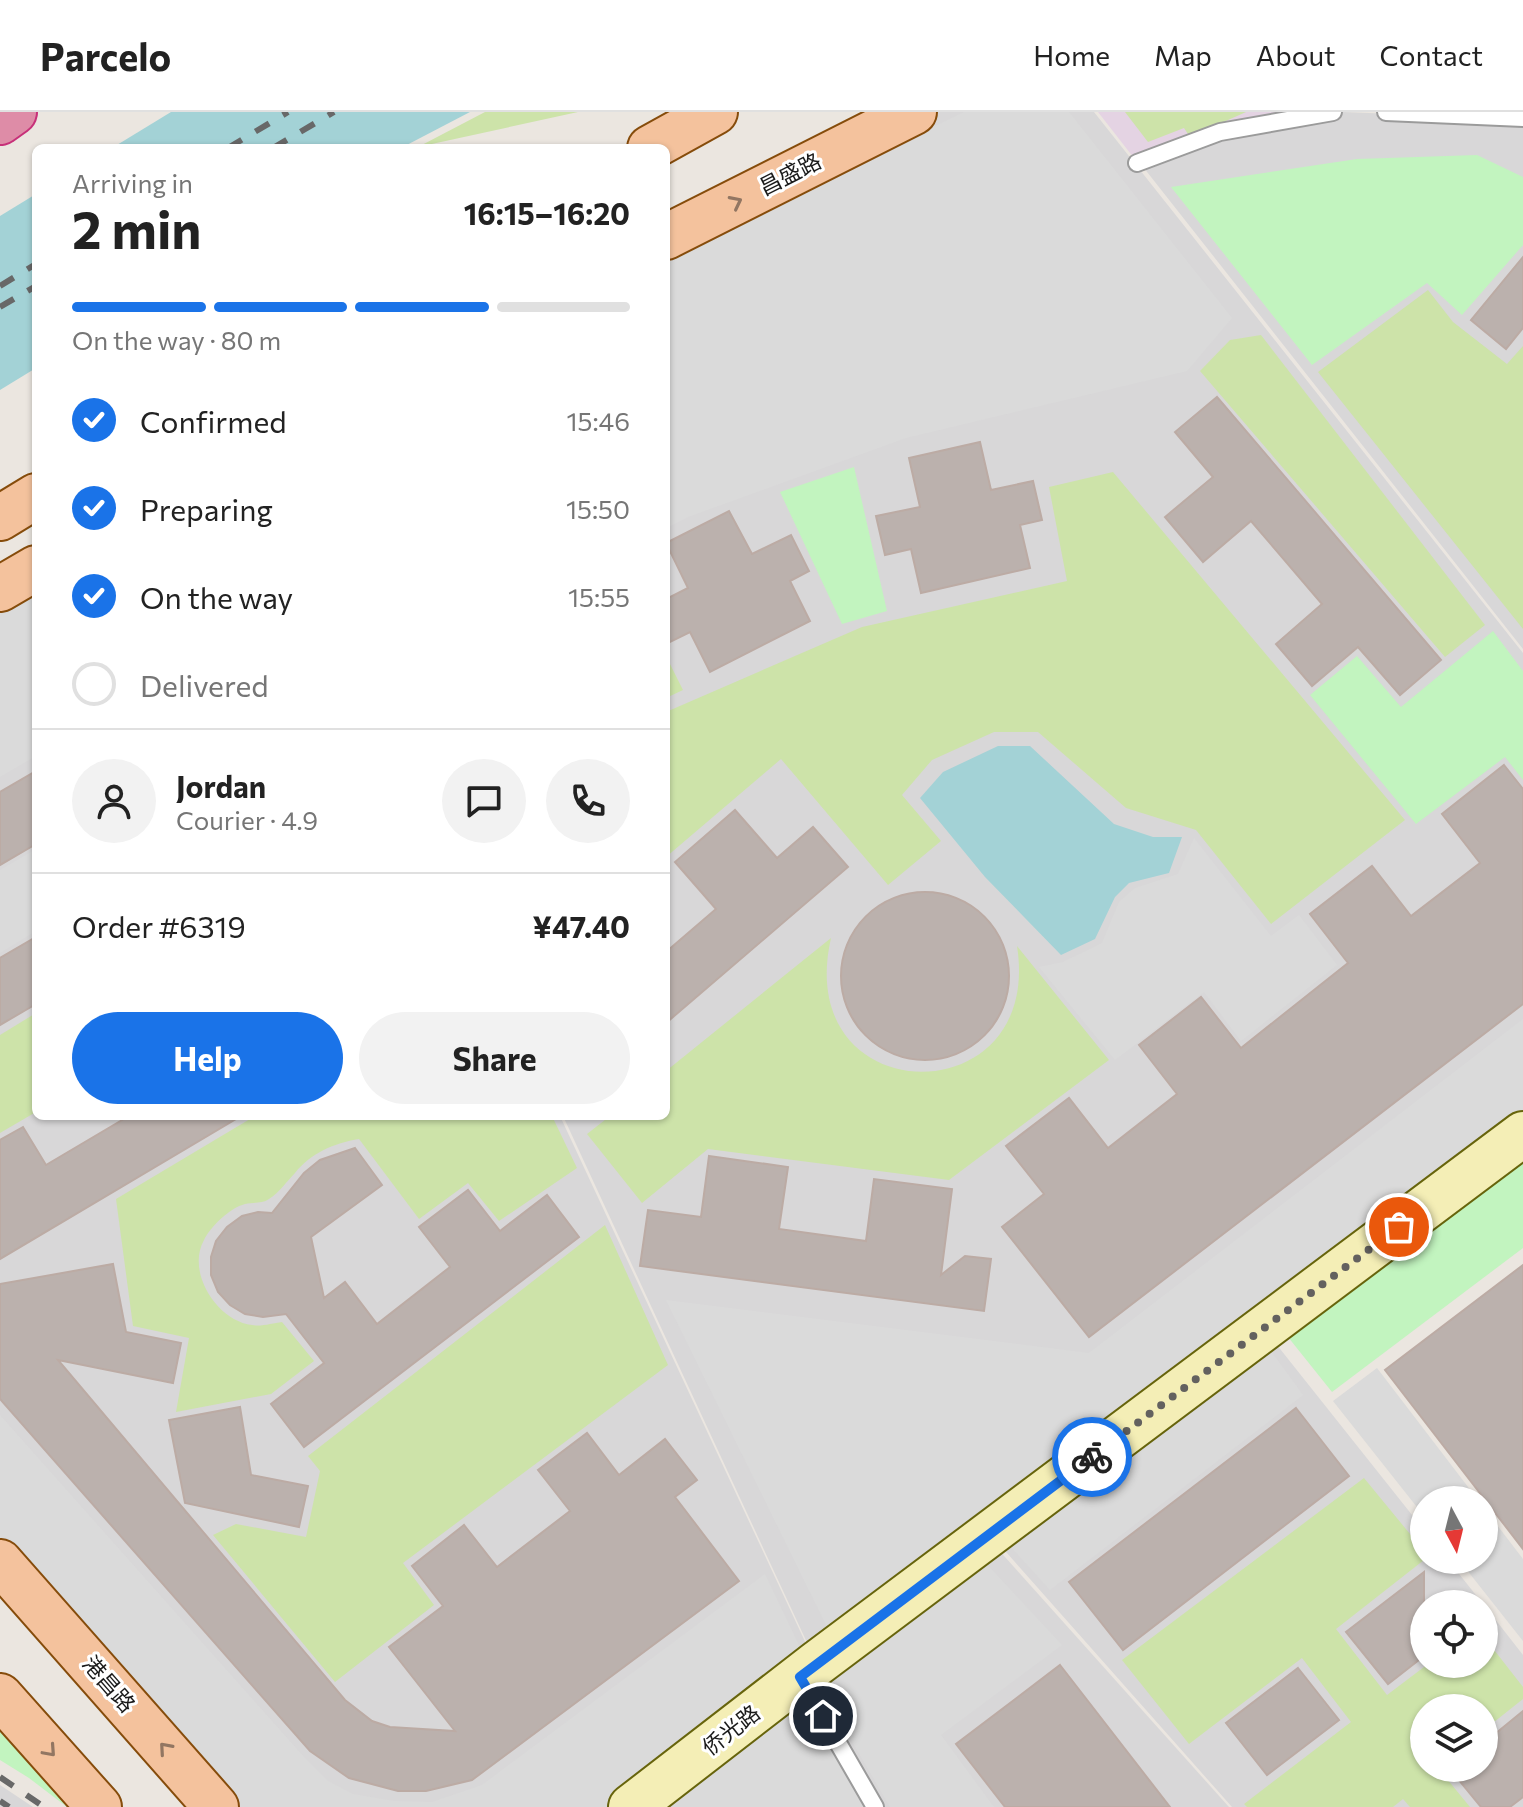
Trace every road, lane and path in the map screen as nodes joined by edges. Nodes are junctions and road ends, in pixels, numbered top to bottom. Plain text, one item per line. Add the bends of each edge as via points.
1 (14, 112) edge
2 (715, 112) edge
3 (914, 112) edge
4 (1333, 112) edge
5 (1386, 112) edge
6 (1523, 118) edge
7 (0, 122) edge
8 (657, 144) edge
9 (1137, 163) dead end
10 (670, 235) edge
11 (32, 498) edge
12 (0, 518) edge
13 (32, 570) edge
14 (0, 589) edge
15 (1523, 1134) edge
16 (0, 1562) edge
17 (800, 1677) junction
18 (0, 1696) edge
19 (99, 1807) edge
20 (216, 1807) edge
21 (631, 1807) edge
22 (875, 1807) edge

1 - 7 highway
2 - 8 main road
10 -> 3 main road, 昌盛路
4 - 9 lane via 1220,132
5 - 6 lane
11 - 12 main road
13 - 14 main road
15 - 17 street, 侨光路
20 -> 16 main road, 港昌路
17 - 21 street, 侨光路
17 - 22 lane
18 -> 19 main road

